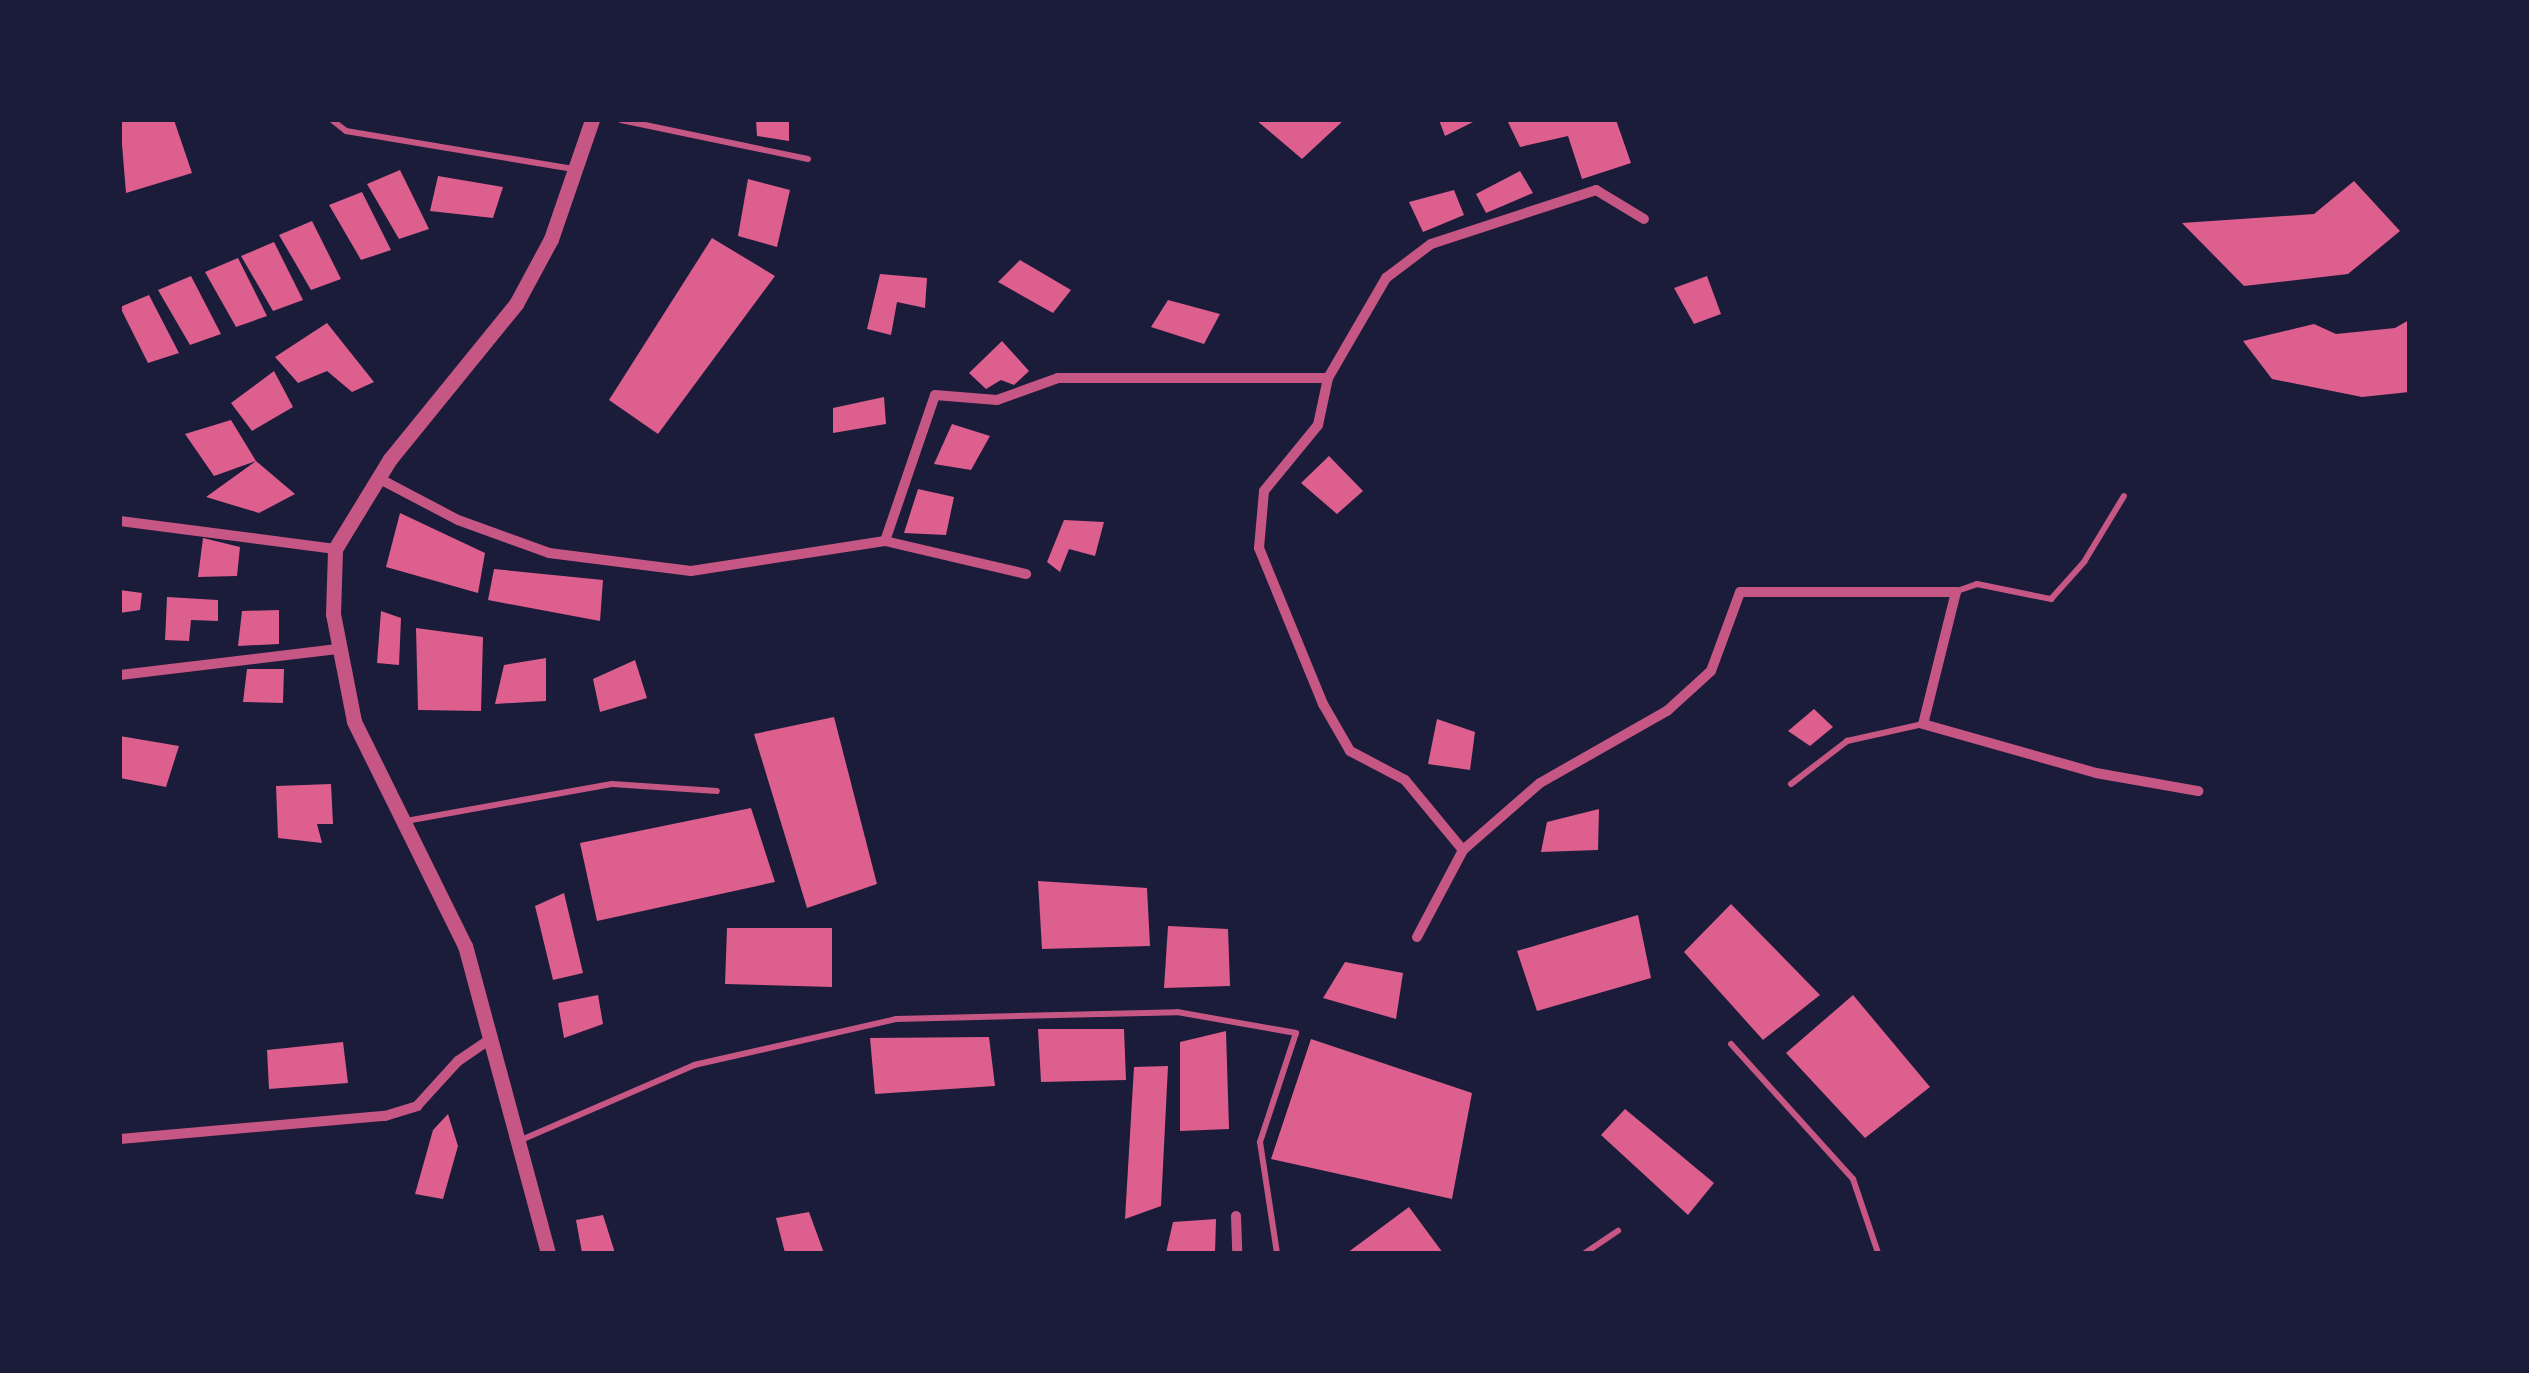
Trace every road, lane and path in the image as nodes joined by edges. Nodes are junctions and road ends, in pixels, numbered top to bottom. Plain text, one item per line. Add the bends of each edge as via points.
1 (332, 120) edge
2 (592, 120) edge
3 (621, 120) edge
4 (808, 159) dead end
5 (574, 170) junction
6 (1644, 219) dead end
7 (1328, 378) junction
8 (378, 478) junction
9 (2124, 496) dead end
10 (120, 520) edge
11 (885, 541) junction
12 (335, 548) junction
13 (1026, 574) dead end
14 (1956, 592) junction
15 (337, 649) junction
16 (120, 674) edge
17 (1923, 724) junction
18 (1791, 784) dead end
19 (717, 791) dead end
20 (2198, 791) dead end
21 (405, 821) junction
22 (1463, 850) junction
23 (1417, 937) dead end
24 (493, 1037) junction
25 (1731, 1044) dead end
26 (120, 1139) edge
27 (520, 1140) junction
28 (1236, 1216) dead end
29 (1618, 1231) dead end
30 (548, 1253) edge
31 (1237, 1253) edge
32 (1278, 1253) edge
33 (1584, 1253) edge
34 (1878, 1253) edge

1 - 5 lane via 364,135
2 - 5 street
3 - 4 lane
5 - 8 street via 551,240 516,304
6 - 7 street via 1596,190 1431,244 1386,278
7 - 11 street via 1058,378 997,400 935,395
7 - 22 street via 1318,425 1264,491 1259,548 1323,704 1350,751 1405,780
8 - 11 street via 458,520 549,553 691,571
8 - 12 street
9 - 14 lane via 2084,562 2051,599 1977,584
10 - 12 street
11 - 13 street
12 - 15 street
14 - 17 street
14 - 22 street via 1740,592 1711,671 1668,711 1540,782
15 - 16 street
15 - 21 street via 354,721
17 - 18 lane via 1848,742
17 - 20 street via 2096,773
19 - 21 lane via 612,784
21 - 24 street via 465,946
22 - 23 street
24 - 26 street via 458,1061 418,1106 386,1116
24 - 27 street
25 - 34 lane via 1853,1179
27 - 30 street
27 - 32 lane via 694,1065 896,1019 1177,1012 1296,1033 1260,1142
28 - 31 street
29 - 33 lane

